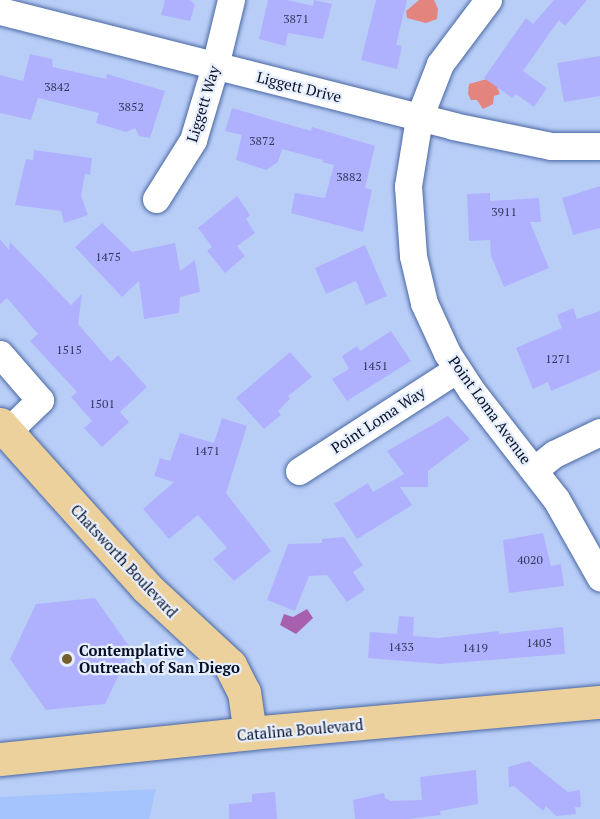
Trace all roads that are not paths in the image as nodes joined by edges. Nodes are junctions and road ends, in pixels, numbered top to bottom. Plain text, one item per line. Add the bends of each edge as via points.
1 (231, 0) edge
2 (488, 0) edge
3 (0, 11) edge
4 (216, 66) junction
5 (419, 118) junction
6 (600, 146) edge
7 (156, 199) dead end
8 (0, 354) edge
9 (457, 369) junction
10 (4, 428) edge
11 (600, 432) edge
12 (534, 470) junction
13 (299, 471) dead end
14 (600, 577) edge
15 (600, 702) edge
16 (250, 733) junction
17 (0, 759) edge

1 - 4 street, Liggett Way
2 - 5 street, Point Loma Avenue via 440,64
3 - 4 street, Liggett Drive
4 - 5 street, Liggett Drive
4 - 7 street, Liggett Way via 193,140
5 - 6 street, Liggett Drive via 551,146
5 - 9 street, Point Loma Avenue via 408,186 410,239 424,303
8 - 10 street via 40,400
9 - 12 street, Point Loma Avenue
9 - 13 street, Point Loma Way
10 - 16 main road, Chatsworth Boulevard via 146,587 230,665 244,692
11 - 12 street via 554,454
12 - 14 street, Point Loma Avenue via 569,519
15 - 16 main road, Catalina Boulevard
16 - 17 main road, Catalina Boulevard

